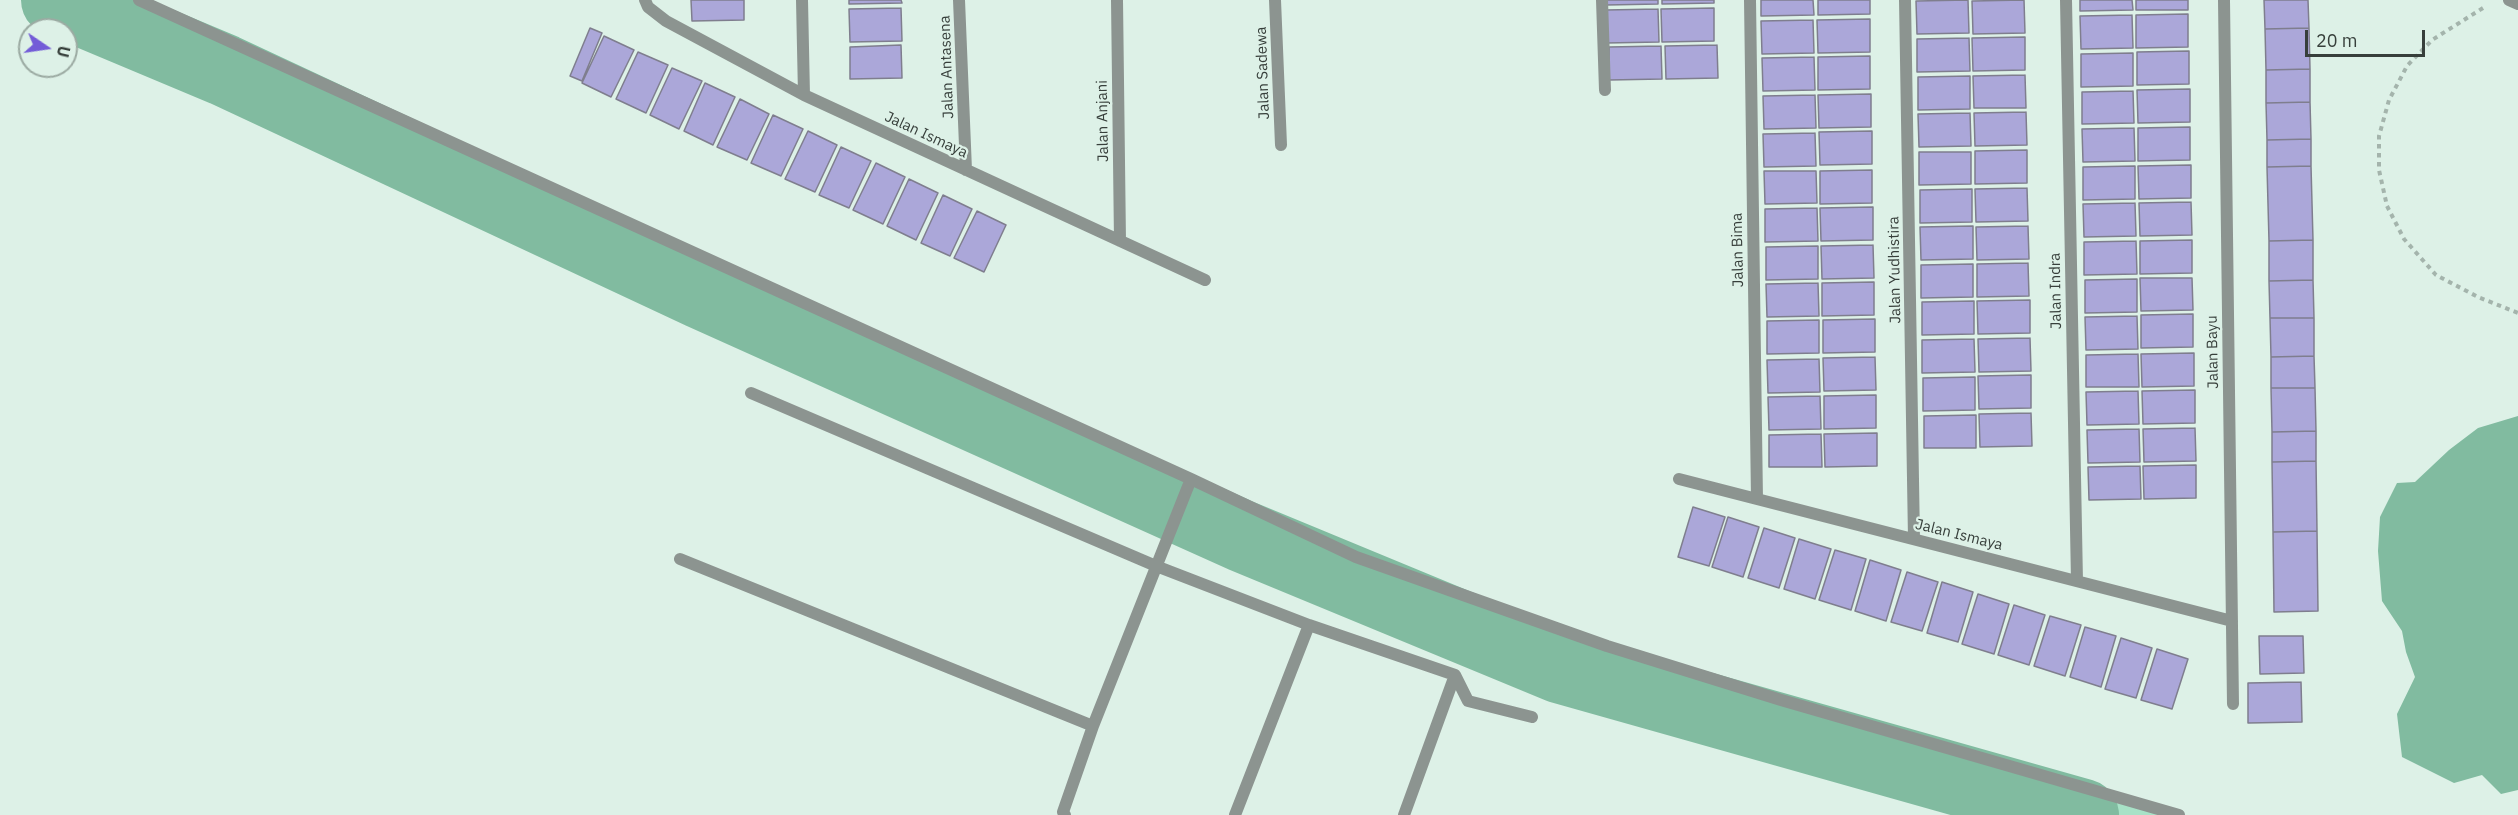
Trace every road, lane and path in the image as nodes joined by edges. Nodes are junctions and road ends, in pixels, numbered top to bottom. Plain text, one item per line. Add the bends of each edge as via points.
1 (139, 0) edge
2 (645, 0) edge
3 (802, 0) edge
4 (959, 0) edge
5 (1117, 0) edge
6 (1275, 0) edge
7 (1602, 0) edge
8 (1750, 0) edge
9 (1905, 0) edge
10 (2066, 0) edge
11 (2224, 0) edge
12 (2508, 0) edge
13 (2518, 4) edge
14 (2487, 5) dead end
15 (1605, 90) dead end
16 (804, 95) junction
17 (1281, 145) dead end
18 (966, 170) junction
19 (1120, 241) junction
20 (1205, 280) dead end
21 (2518, 313) edge
22 (751, 393) dead end
23 (1191, 479) junction
24 (1679, 479) dead end
25 (1757, 499) junction
26 (1914, 539) junction
27 (680, 559) dead end
28 (1156, 566) junction
29 (2077, 581) junction
30 (2232, 621) junction
31 (1309, 625) junction
32 (1455, 675) junction
33 (2233, 704) dead end
34 (1532, 717) dead end
35 (1094, 726) junction
36 (1065, 815) edge
37 (1235, 815) edge
38 (1404, 815) edge
39 (2179, 815) edge

1 - 23 street
2 - 16 street, Jalan Ismaya via 648,8 666,21
3 - 16 street
4 - 18 street, Jalan Antasena
5 - 19 street, Jalan Anjani
6 - 17 street, Jalan Sadewa
7 - 15 street
8 - 25 street, Jalan Bima
9 - 26 street, Jalan Yudhistira
10 - 29 street, Jalan Indra
11 - 30 street, Jalan Bayu
12 - 13 street
14 - 21 path via 2432,40 2407,66 2389,100 2379,136 2379,170 2386,207 2404,239 2436,275
16 - 18 street, Jalan Ismaya
18 - 19 street, Jalan Ismaya
19 - 20 street, Jalan Ismaya
22 - 28 street
23 - 28 street
23 - 39 street via 1356,557 1607,646
24 - 25 street, Jalan Ismaya
25 - 26 street, Jalan Ismaya
26 - 29 street, Jalan Ismaya
27 - 35 street
28 - 31 street
28 - 35 street
29 - 30 street, Jalan Ismaya
30 - 33 street, Jalan Bayu
31 - 32 street
31 - 37 street
32 - 34 street via 1468,701
32 - 38 street
35 - 36 street via 1062,812

